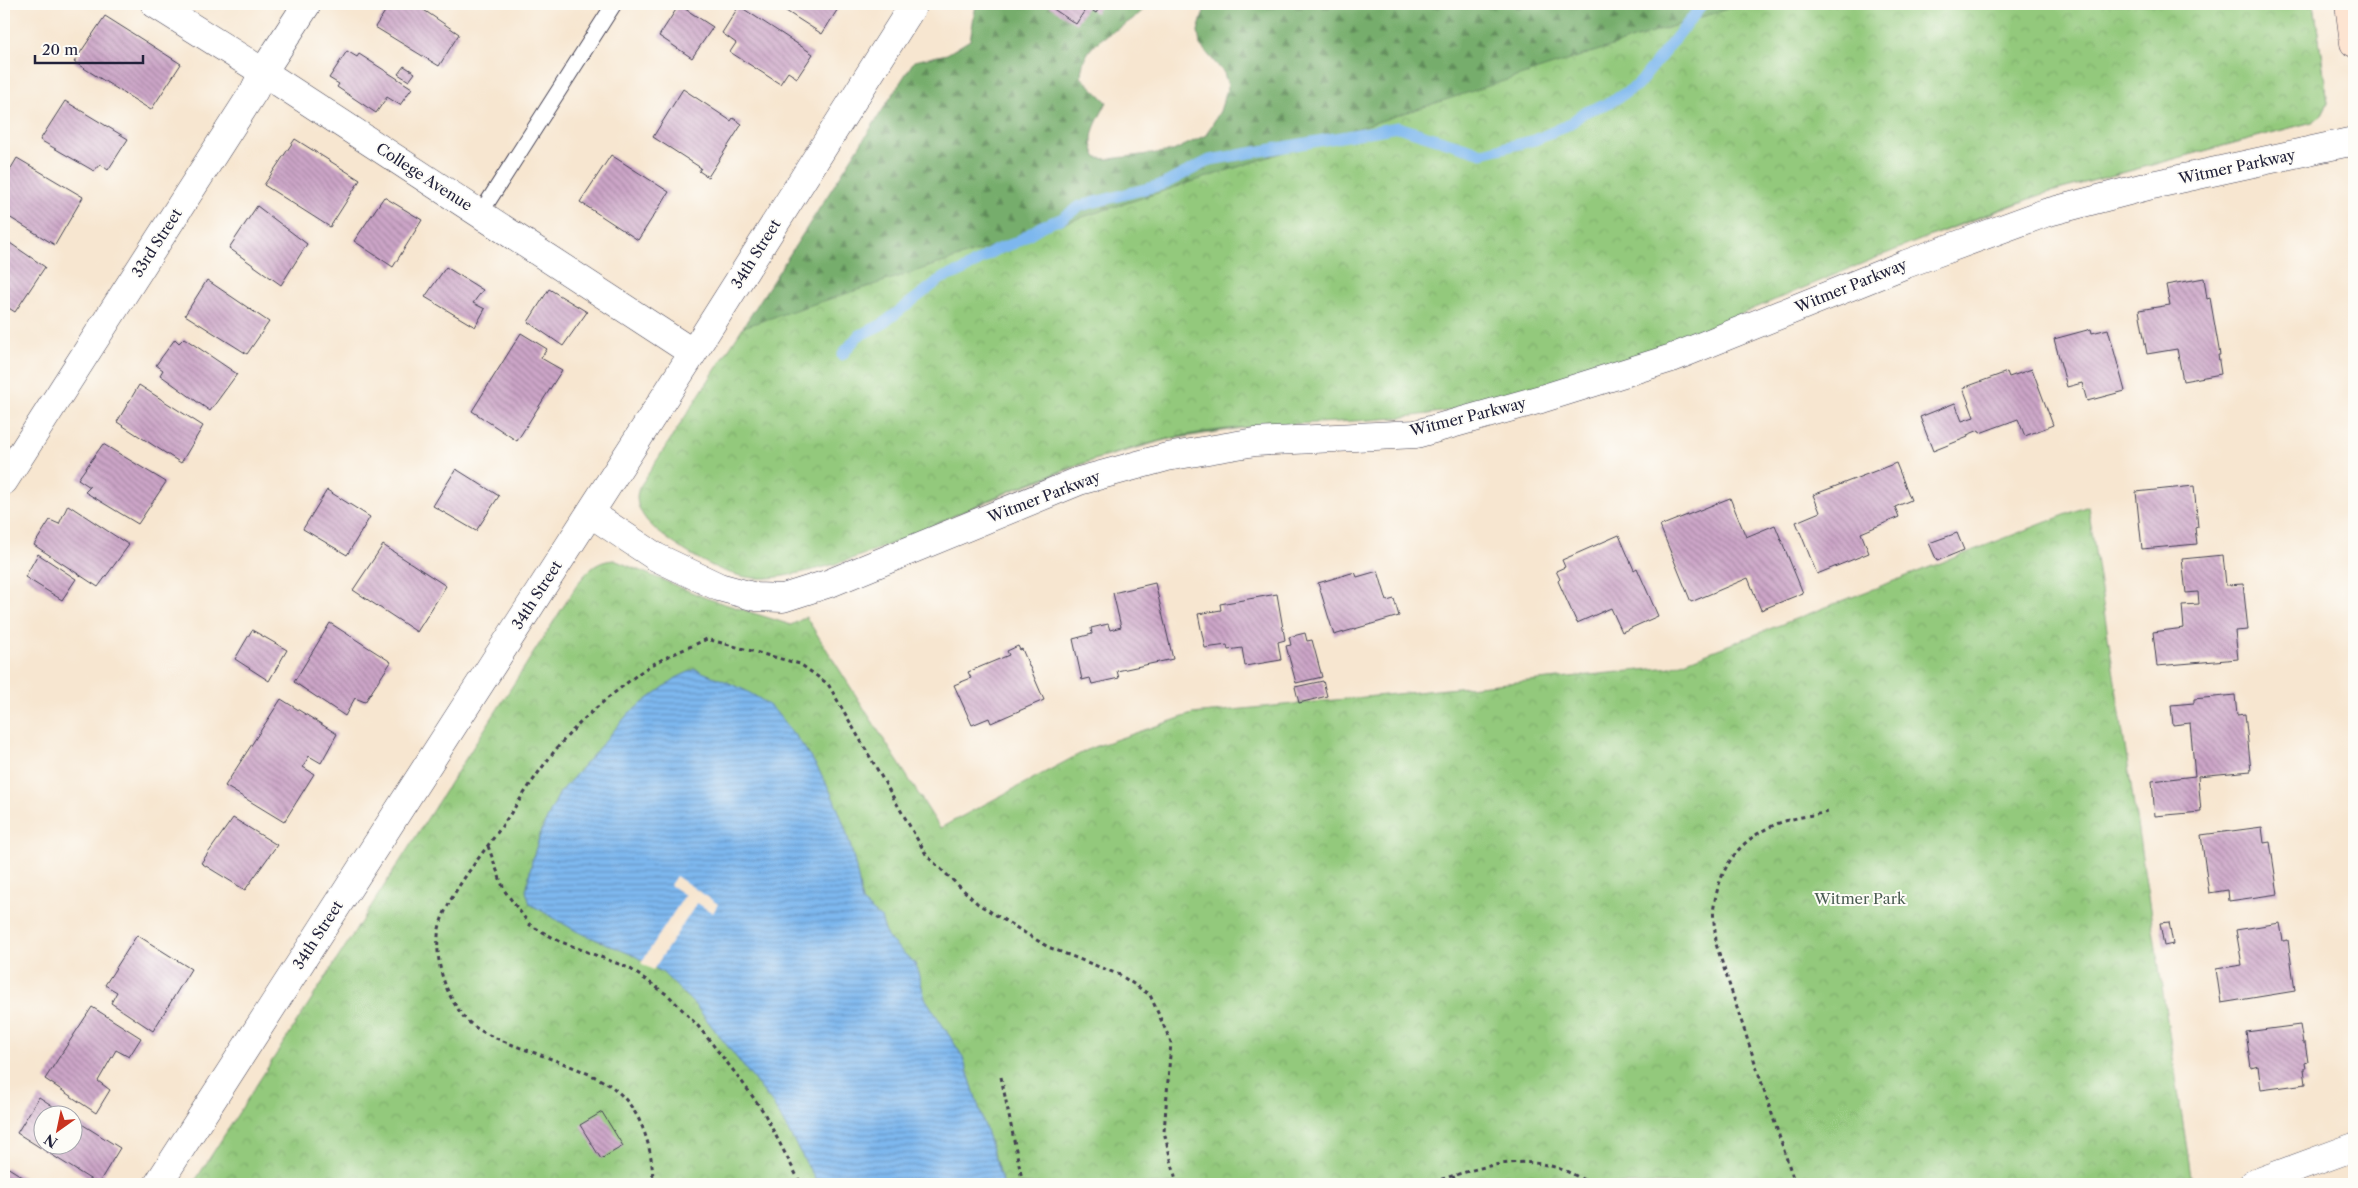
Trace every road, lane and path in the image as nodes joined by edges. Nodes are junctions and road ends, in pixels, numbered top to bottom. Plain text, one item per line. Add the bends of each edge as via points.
1 (154, 4) edge
2 (307, 4) edge
3 (614, 4) edge
4 (914, 4) edge
5 (2349, 4) edge
6 (2354, 43) edge
7 (263, 72) junction
8 (2354, 141) edge
9 (480, 214) junction
10 (693, 353) junction
11 (4, 480) edge
12 (590, 513) junction
13 (1828, 812) dead end
14 (488, 846) junction
15 (1001, 1077) dead end
16 (2354, 1147) edge
17 (1453, 1176) junction
18 (158, 1184) edge
19 (653, 1184) edge
20 (801, 1184) edge
21 (1023, 1184) edge
22 (1177, 1184) edge
23 (1426, 1184) edge
24 (1456, 1184) edge
25 (1590, 1184) edge
26 (1795, 1184) edge
27 (2253, 1184) edge

1 - 7 street, College Avenue
2 - 7 street, 33rd Street
3 - 9 lane
4 - 10 street, 34th Street
5 - 6 main road
7 - 9 street, College Avenue
7 - 11 street, 33rd Street via 254,91
8 - 12 street, Witmer Parkway via 2152,185 2046,213 1906,264 1672,358 1416,434 1255,442 1167,457 1079,481 830,583 783,598 756,597 719,587 656,557
9 - 10 street, College Avenue
10 - 12 street, 34th Street
12 - 18 street, 34th Street
13 - 26 path via 1773,825 1752,838 1732,856 1720,882 1714,907 1716,944
14 - 19 path via 459,887 445,912 438,935 440,969 449,995 464,1018 489,1035 593,1076 615,1088 631,1106 644,1129 653,1164
14 - 20 path via 504,890 530,925 559,941 629,968 669,996 698,1026 763,1111
14 - 22 path via 553,752 577,725 640,672 707,639 800,664 828,684 926,856 978,904 1048,947 1120,976 1150,995 1171,1042 1164,1132
15 - 21 path
16 - 27 street
17 - 23 path
17 - 24 path
17 - 25 path via 1493,1164 1534,1162 1571,1172

